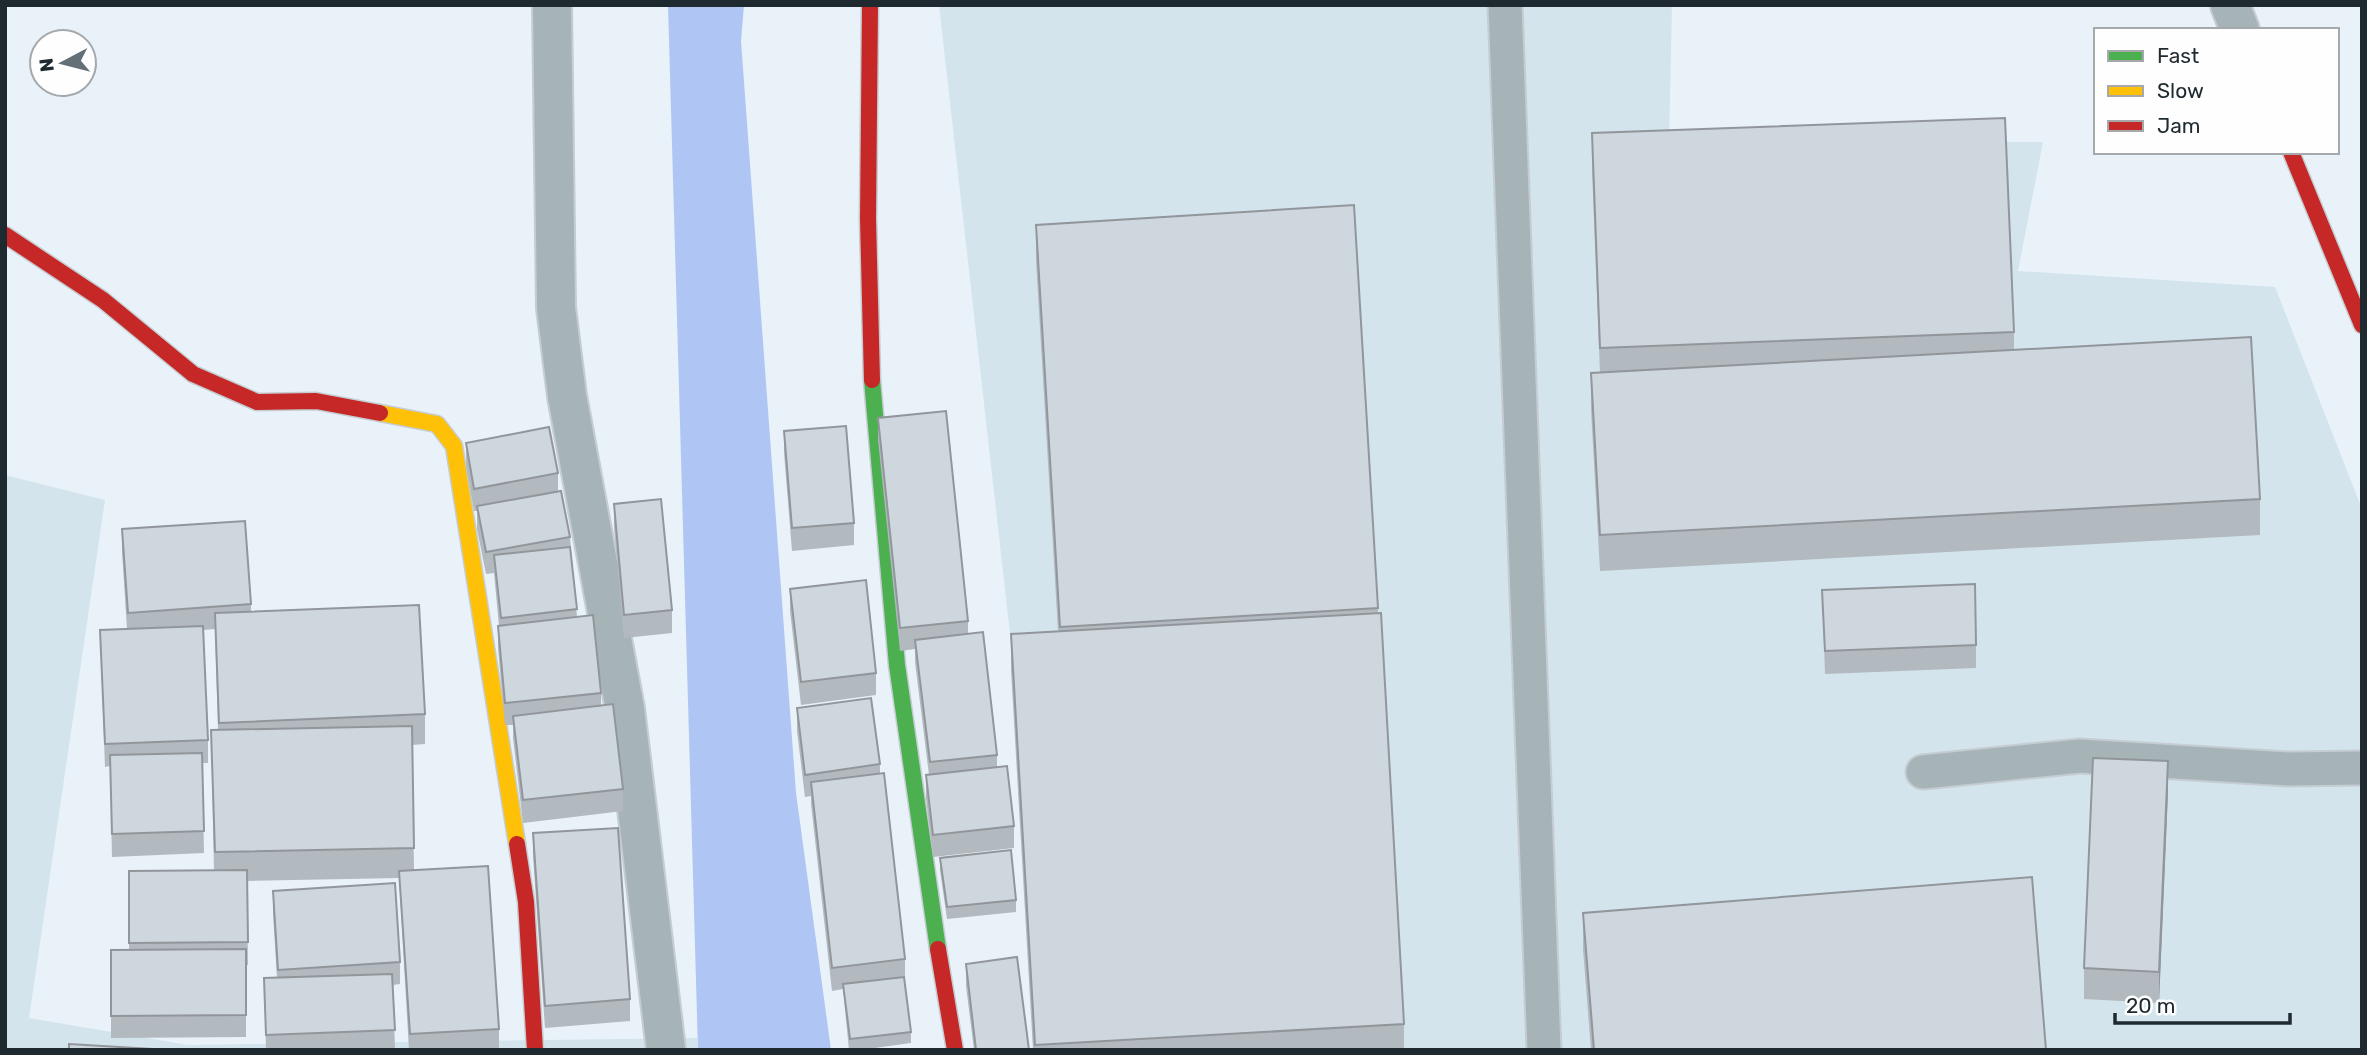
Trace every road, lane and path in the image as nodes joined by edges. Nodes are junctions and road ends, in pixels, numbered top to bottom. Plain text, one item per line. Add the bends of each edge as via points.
1 (552, 5) edge
2 (870, 5) edge
3 (1506, 5) edge
4 (2230, 5) edge
5 (2240, 28) edge
6 (2292, 154) edge
7 (5, 235) edge
8 (2360, 317) edge
9 (2362, 768) edge
10 (1923, 772) dead end
11 (535, 1050) edge
12 (666, 1050) edge
13 (955, 1050) edge
14 (1544, 1050) edge

1 - 12 street via 556,308 567,396 625,709
2 - 13 street via 867,240 875,431 896,664 929,904
3 - 14 lane
4 - 5 street
6 - 8 street
7 - 11 street via 103,300 193,374 257,402 316,401 437,424 454,446 526,902
9 - 10 lane via 2289,769 2080,755

